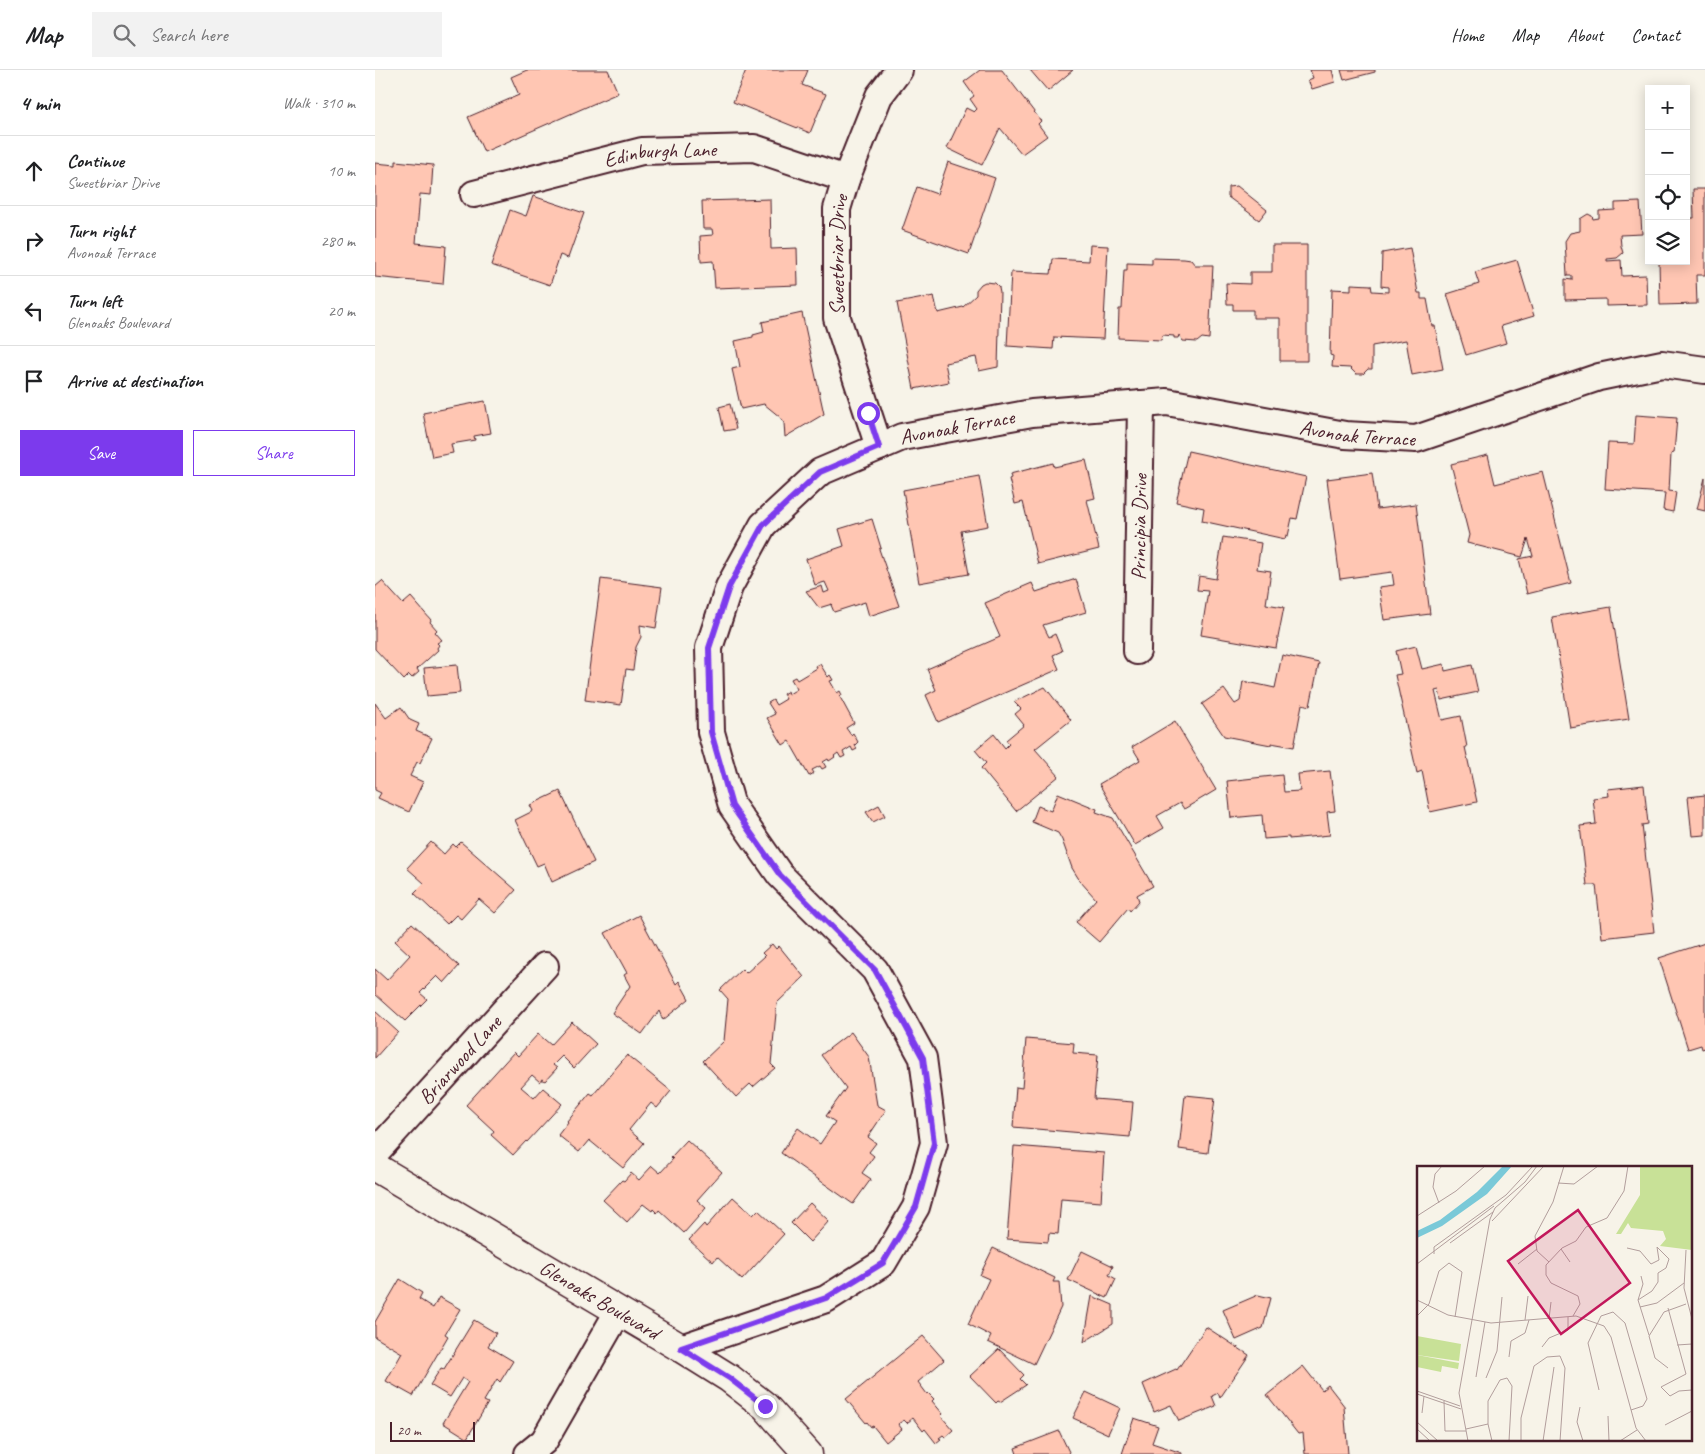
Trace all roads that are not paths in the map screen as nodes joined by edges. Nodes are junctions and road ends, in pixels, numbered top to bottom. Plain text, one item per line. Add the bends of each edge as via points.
1 (899, 70) edge
2 (846, 180) junction
3 (474, 194) dead end
4 (1705, 370) edge
5 (1141, 404) junction
6 (879, 447) junction
7 (1137, 651) dead end
8 (545, 966) dead end
9 (375, 1153) edge
10 (375, 1167) edge
11 (618, 1312) junction
12 (681, 1348) junction
13 (528, 1454) edge
14 (808, 1454) edge

1 - 2 street, Sweetbriar Drive via 879,96
2 - 3 street, Edinburgh Lane via 754,148 642,151
2 - 6 street, Sweetbriar Drive via 837,209 837,318
4 - 5 street, Avonoak Terrace via 1662,364 1599,377 1416,439 1345,436 1167,402
5 - 6 street, Avonoak Terrace via 1032,413 902,437
5 - 7 street, Principia Drive
6 - 12 street, Avonoak Terrace via 820,472 763,525 729,587 709,648 711,732 732,806 780,875 875,970 915,1042 923,1058 934,1143 916,1207 883,1263 826,1298
8 - 9 street, Briarwood Lane
10 - 11 street, Glenoaks Boulevard
11 - 12 street, Glenoaks Boulevard
11 - 13 street via 544,1440
12 - 14 street, Glenoaks Boulevard via 729,1378 765,1406

